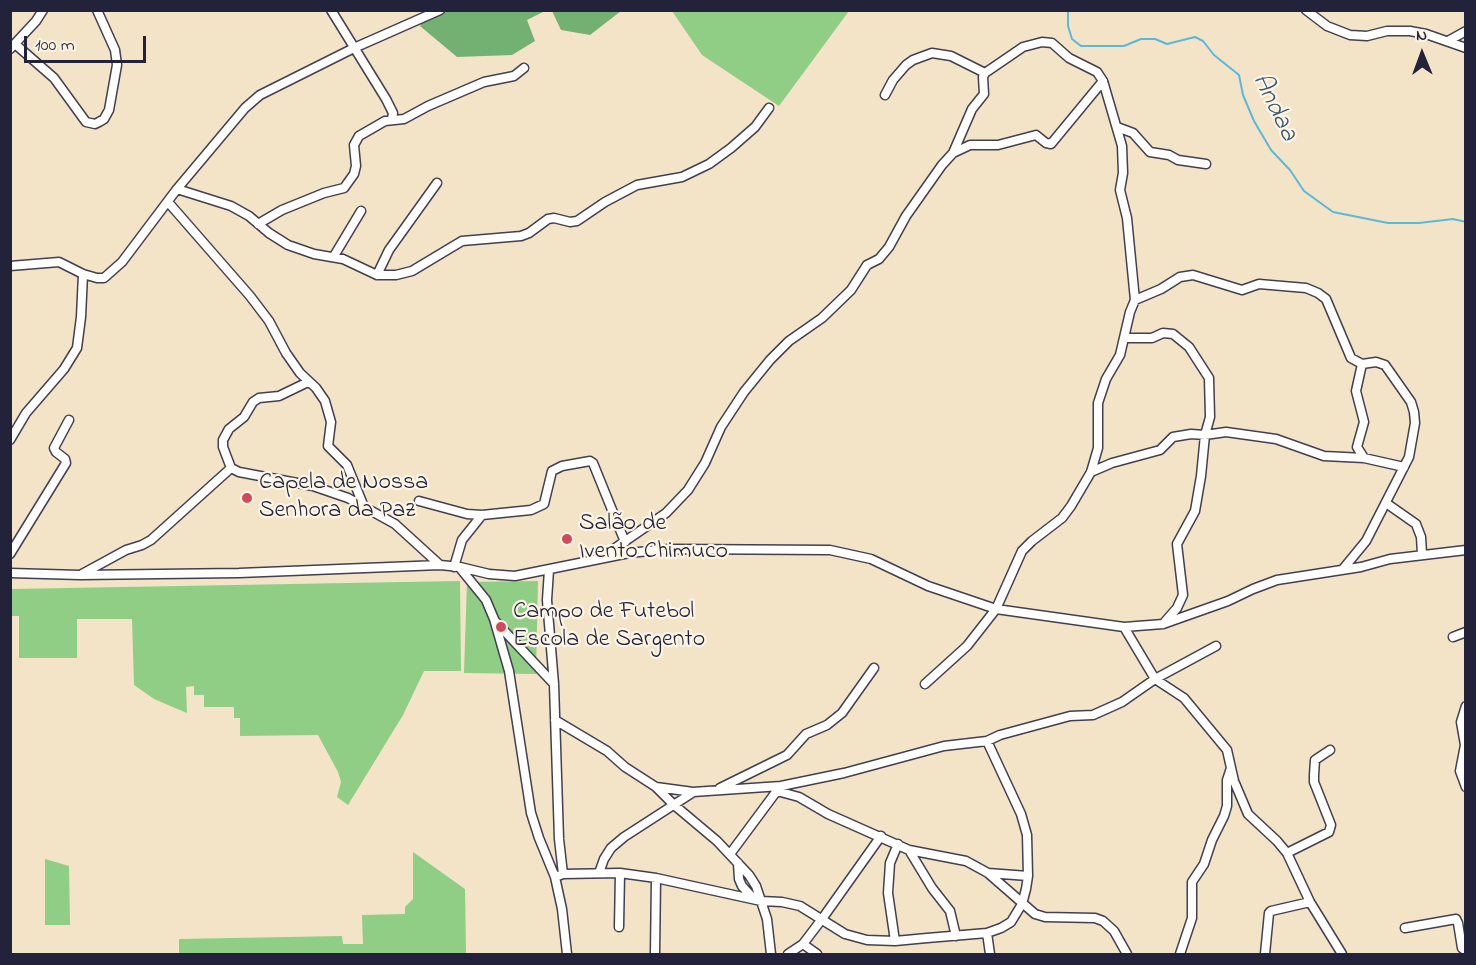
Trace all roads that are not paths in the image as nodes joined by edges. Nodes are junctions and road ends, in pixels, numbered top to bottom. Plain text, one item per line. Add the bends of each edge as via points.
1 (43, 10) edge
2 (97, 10) edge
3 (331, 10) edge
4 (440, 10) edge
5 (1306, 10) edge
6 (1466, 31) edge
7 (1448, 41) junction
8 (13, 46) edge
9 (354, 48) junction
10 (1466, 48) edge
11 (524, 69) dead end
12 (985, 73) junction
13 (1103, 81) junction
14 (885, 95) dead end
15 (769, 108) dead end
16 (392, 119) junction
17 (1117, 127) junction
18 (953, 153) junction
19 (1206, 164) dead end
20 (437, 183) dead end
21 (177, 189) junction
22 (168, 202) junction
23 (361, 211) dead end
24 (258, 224) junction
25 (334, 256) junction
26 (10, 266) edge
27 (82, 274) junction
28 (377, 275) junction
29 (1135, 300) junction
30 (1124, 338) junction
31 (1362, 364) junction
32 (308, 382) junction
33 (69, 420) dead end
34 (1205, 435) junction
35 (10, 440) edge
36 (1364, 459) junction
37 (1404, 466) junction
38 (231, 468) junction
39 (1091, 472) junction
40 (419, 501) dead end
41 (1386, 503) junction
42 (364, 507) junction
43 (482, 515) junction
44 (625, 542) junction
45 (1466, 550) edge
46 (10, 554) edge
47 (1422, 554) junction
48 (600, 558) junction
49 (441, 565) junction
50 (457, 567) junction
51 (1343, 569) junction
52 (549, 570) junction
53 (10, 573) edge
54 (80, 575) junction
55 (996, 609) junction
56 (494, 619) junction
57 (1163, 624) junction
58 (1124, 627) junction
59 (1466, 632) edge
60 (1454, 637) dead end
61 (1216, 646) dead end
62 (874, 668) dead end
63 (1155, 679) junction
64 (554, 684) junction
65 (925, 684) dead end
66 (1466, 706) edge
67 (555, 720) junction
68 (987, 741) junction
69 (1330, 750) dead end
70 (1231, 768) junction
71 (1466, 787) edge
72 (656, 788) junction
73 (779, 788) junction
74 (693, 792) junction
75 (711, 792) junction
76 (673, 804) junction
77 (881, 836) junction
78 (898, 844) junction
79 (909, 849) junction
80 (1287, 853) junction
81 (730, 854) junction
82 (738, 864) junction
83 (599, 873) junction
84 (620, 873) junction
85 (988, 873) junction
86 (559, 876) junction
87 (1028, 876) junction
88 (656, 878) junction
89 (752, 897) junction
90 (761, 901) junction
91 (1310, 902) junction
92 (1022, 904) junction
93 (822, 919) junction
94 (619, 927) dead end
95 (1405, 928) dead end
96 (987, 933) junction
97 (956, 936) junction
98 (894, 941) junction
99 (803, 944) junction
100 (1466, 951) edge
101 (567, 954) edge
102 (655, 954) edge
103 (771, 954) edge
104 (788, 954) edge
105 (818, 954) edge
106 (990, 954) edge
107 (1127, 954) edge
108 (1180, 954) edge
109 (1265, 954) edge
110 (1342, 954) edge

1 - 8 street
2 - 8 street via 115,50 117,65 109,110 95,124 86,122 54,78
3 - 9 street
4 - 9 street
5 - 7 street via 1327,26 1359,37 1401,31
6 - 7 street
7 - 10 street
9 - 16 street via 386,99
9 - 21 street via 260,96 245,108
11 - 16 street via 514,76 484,82 404,119
12 - 13 street via 1023,47 1042,42 1057,46 1069,58 1097,72
12 - 14 street via 951,56 928,54 900,71
12 - 18 street via 984,94 972,109
13 - 17 street
13 - 18 street via 1051,144 1036,135 998,145 970,145
15 - 28 street via 731,148 682,177 637,185 577,221 548,219 521,236 462,241 412,271
16 - 24 street via 357,139 354,174 344,188 282,210
17 - 19 street via 1133,134 1150,152
17 - 29 street via 1124,159 1120,190 1127,218
18 - 44 street via 879,259 867,265 851,290 822,318 783,347 744,392 688,490 666,513
20 - 28 street via 389,250
21 - 22 street
21 - 24 street via 231,206
22 - 27 street via 111,273 97,279
22 - 32 street via 250,296
23 - 25 street
24 - 25 street via 288,245
25 - 28 street
26 - 27 street via 58,262
27 - 35 street via 76,348
29 - 30 street
29 - 31 street via 1180,277 1193,275 1242,290 1259,284 1306,288 1326,299 1351,358
30 - 34 street via 1152,338 1170,333 1189,347 1209,378 1210,417
30 - 39 street via 1098,403 1098,448
31 - 36 street via 1356,391 1364,422 1358,447
31 - 37 street via 1385,365 1410,402 1414,423
32 - 38 street via 279,396 253,402 223,440
32 - 42 street via 325,401 330,417 328,446 347,465
33 - 46 street via 54,448 66,464
34 - 36 street via 1252,434 1324,456
34 - 39 street via 1173,437 1160,450
34 - 57 street via 1195,511 1177,544 1183,595
36 - 37 street
37 - 41 street
38 - 42 street via 313,486
38 - 54 street via 151,540
39 - 55 street via 1062,518 1022,551
40 - 43 street
41 - 47 street via 1416,524
41 - 51 street via 1366,541
42 - 49 street via 395,524
43 - 44 street via 540,507 547,498 552,471 590,461
43 - 50 street via 462,540
44 - 48 street
45 - 47 street
47 - 51 street
48 - 52 street
48 - 55 street via 669,549 830,550 871,559 928,586
49 - 50 street
49 - 54 street
50 - 52 street via 515,576
50 - 56 street via 486,600
51 - 57 street via 1277,580
52 - 64 street via 547,600
53 - 54 street
55 - 58 street
55 - 65 street via 967,646
56 - 64 street
56 - 86 street via 509,671 531,813
57 - 58 street
58 - 63 street
59 - 60 street
61 - 63 street
62 - 75 street via 842,713 827,725 806,734 787,755
63 - 68 street via 1093,716 1070,716
63 - 70 street via 1190,705 1227,750
64 - 67 street
66 - 71 street via 1461,722 1465,745 1460,771
67 - 72 street
67 - 86 street
68 - 73 street via 944,746
68 - 87 street via 1021,814 1027,835
69 - 80 street via 1315,760 1314,776 1329,832
70 - 80 street via 1248,814
70 - 108 street via 1224,816 1192,882 1193,912
72 - 74 street
72 - 76 street
73 - 75 street
73 - 77 street
73 - 81 street
74 - 75 street
74 - 76 street
76 - 81 street
76 - 83 street via 612,848
77 - 78 street
77 - 93 street
78 - 79 street
78 - 98 street via 890,863 888,884
79 - 85 street via 954,857
79 - 97 street via 950,911
80 - 91 street
81 - 82 street
82 - 89 street via 739,879
82 - 90 street via 756,886
83 - 84 street
83 - 86 street
84 - 88 street
84 - 94 street
85 - 87 street
85 - 92 street
86 - 101 street
87 - 92 street
88 - 89 street
88 - 102 street
89 - 90 street
90 - 93 street via 800,906
90 - 103 street
91 - 109 street via 1269,913
91 - 110 street
92 - 96 street via 1011,922
92 - 107 street via 1045,917 1103,921 1114,931
93 - 98 street via 845,934
93 - 99 street
95 - 100 street via 1456,919 1461,946
96 - 97 street
96 - 106 street
97 - 98 street
99 - 104 street
99 - 105 street

